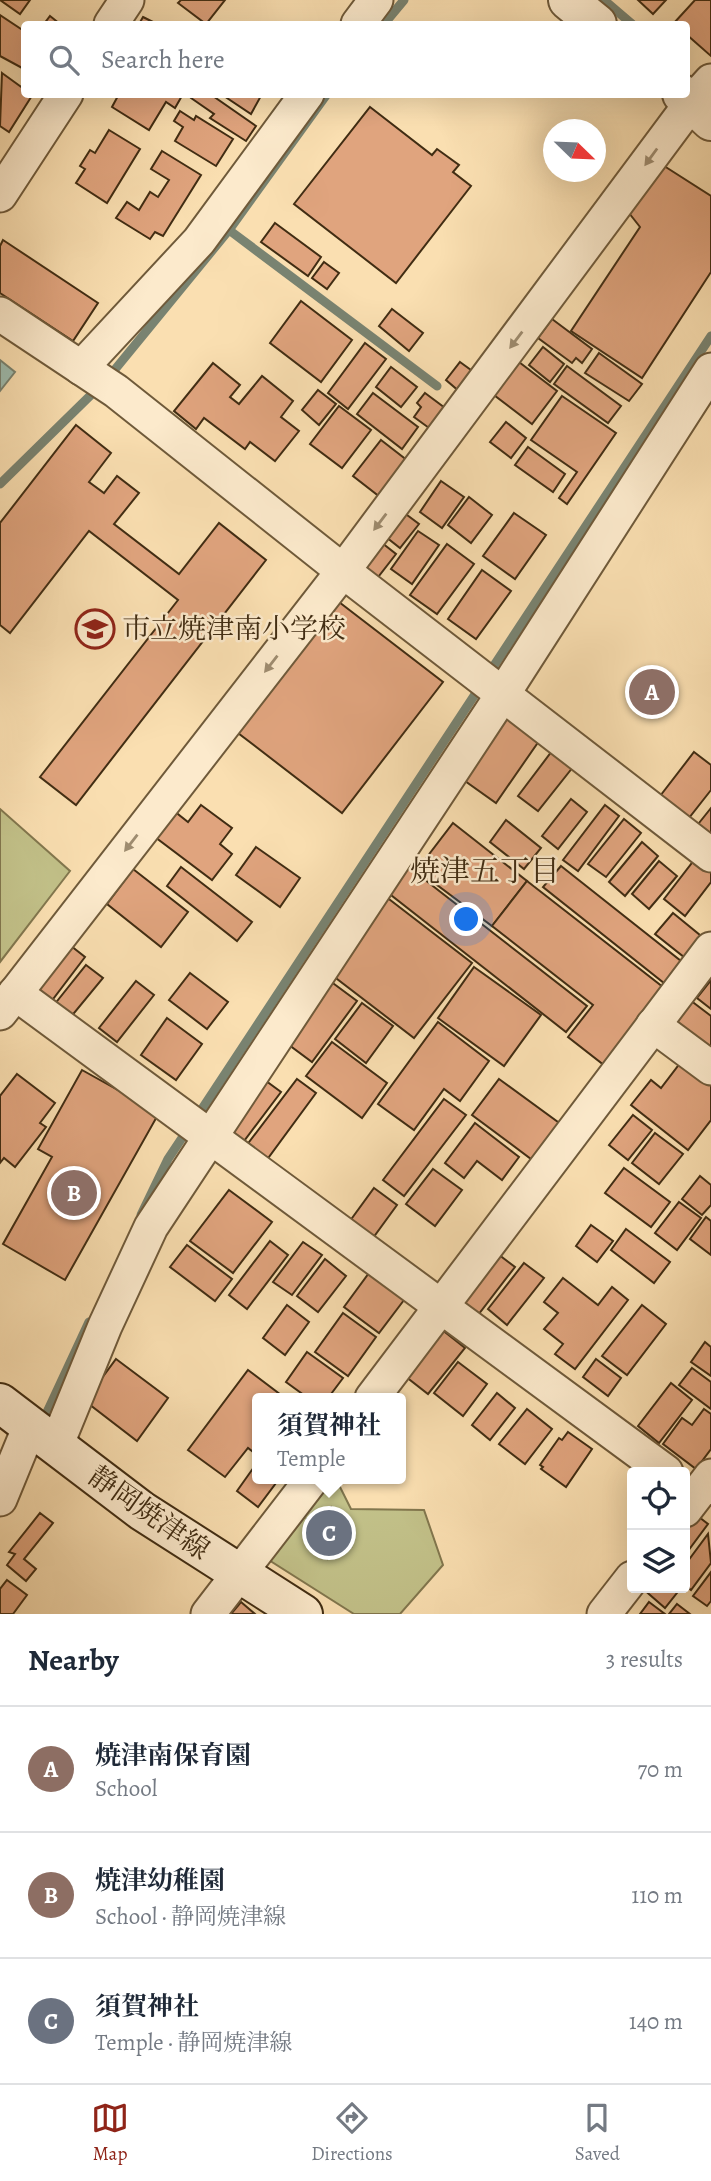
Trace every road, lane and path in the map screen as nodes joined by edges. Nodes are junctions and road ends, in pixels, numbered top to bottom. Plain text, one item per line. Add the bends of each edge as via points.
1 (127, 0) edge
2 (376, 0) edge
3 (568, 0) edge
4 (113, 21) edge
5 (360, 21) edge
6 (593, 21) edge
7 (63, 98) edge
8 (304, 98) edge
9 (699, 100) edge
10 (0, 195) edge
11 (0, 314) edge
12 (81, 368) junction
13 (711, 370) edge
14 (343, 571) junction
15 (503, 694) junction
16 (711, 855) edge
17 (711, 949) edge
18 (7, 1003) edge
19 (653, 1025) junction
20 (711, 1068) edge
21 (211, 1138) junction
22 (440, 1307) junction
23 (376, 1393) edge
24 (0, 1403) edge
25 (43, 1436) junction
26 (659, 1467) edge
27 (308, 1484) edge
28 (0, 1499) edge
29 (239, 1575) junction
30 (627, 1584) edge
31 (208, 1614) edge
32 (303, 1614) edge
33 (604, 1614) edge

1 - 4 street
2 - 5 street
3 - 6 main road
7 - 10 street
8 - 12 street via 199,241
9 -> 14 street
11 - 12 street
12 - 14 street
13 - 15 street
14 - 15 street
14 -> 18 street
15 - 16 street
15 - 21 street
17 - 19 street
18 - 21 street
19 - 20 street
19 - 22 street
21 - 22 street
21 - 25 street via 151,1227 105,1326
22 - 23 street
22 - 26 street
24 - 25 main road, 静岡焼津線
25 - 28 street
25 - 29 main road, 静岡焼津線 via 142,1511
27 - 29 street
29 - 31 street
29 - 32 main road, 静岡焼津線
30 - 33 street

